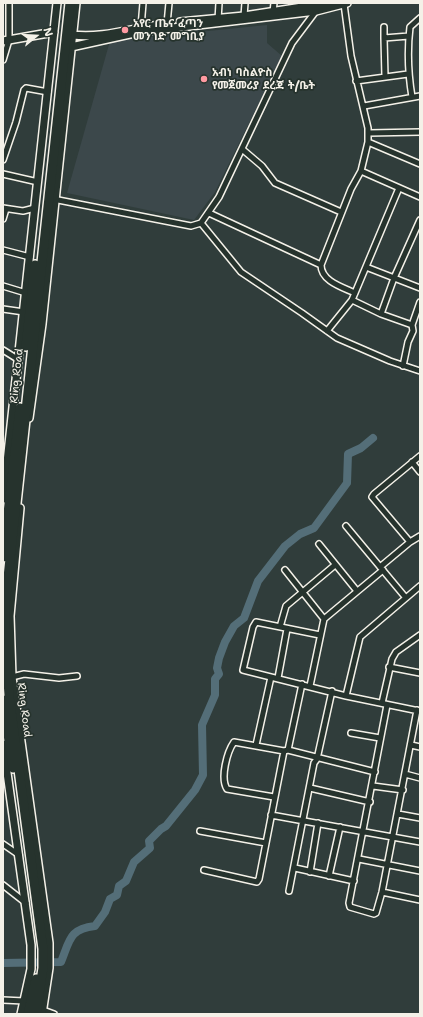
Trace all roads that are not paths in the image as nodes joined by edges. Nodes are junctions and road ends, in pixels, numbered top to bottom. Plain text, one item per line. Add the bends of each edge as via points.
1 (9, 3) edge
2 (57, 3) edge
3 (64, 3) edge
4 (70, 3) edge
5 (76, 3) edge
6 (142, 3) edge
7 (169, 3) edge
8 (219, 3) edge
9 (245, 3) edge
10 (274, 3) edge
11 (328, 3) edge
12 (346, 3) edge
13 (308, 5) edge
14 (317, 7) edge
15 (273, 12) junction
16 (244, 16) junction
17 (420, 18) edge
18 (218, 21) junction
19 (167, 24) junction
20 (141, 27) junction
21 (384, 27) dead end
22 (54, 32) junction
23 (72, 35) junction
24 (409, 36) junction
25 (384, 38) junction
26 (6, 40) edge
27 (71, 47) junction
28 (3, 60) edge
29 (408, 74) junction
30 (385, 77) junction
31 (356, 81) junction
32 (48, 92) junction
33 (420, 96) edge
34 (412, 98) junction
35 (364, 106) junction
36 (420, 132) edge
37 (368, 133) junction
38 (368, 142) junction
39 (5, 144) edge
40 (242, 149) junction
41 (3, 160) edge
42 (420, 164) edge
43 (361, 171) junction
44 (3, 174) edge
45 (38, 182) junction
46 (398, 188) junction
47 (420, 196) edge
48 (52, 199) junction
49 (4, 208) edge
50 (35, 208) junction
51 (341, 212) junction
52 (209, 213) junction
53 (3, 219) edge
54 (420, 220) edge
55 (201, 223) junction
56 (3, 250) edge
57 (30, 257) junction
58 (321, 265) junction
59 (366, 267) junction
60 (394, 278) junction
61 (3, 286) edge
62 (420, 288) edge
63 (26, 293) junction
64 (355, 293) junction
65 (352, 300) junction
66 (420, 302) edge
67 (4, 311) edge
68 (24, 312) junction
69 (381, 314) junction
70 (412, 325) junction
71 (328, 331) junction
72 (3, 350) edge
73 (19, 360) junction
74 (403, 366) junction
75 (420, 372) edge
76 (7, 437) edge
77 (420, 456) edge
78 (412, 462) junction
79 (5, 466) edge
80 (420, 472) edge
81 (3, 499) edge
82 (346, 526) dead end
83 (420, 536) edge
84 (410, 542) junction
85 (319, 544) dead end
86 (3, 557) edge
87 (335, 565) junction
88 (382, 569) junction
89 (285, 570) dead end
90 (419, 588) edge
91 (357, 591) junction
92 (302, 592) junction
93 (406, 598) junction
94 (324, 619) junction
95 (280, 627) junction
96 (287, 629) junction
97 (320, 635) junction
98 (420, 635) edge
99 (389, 667) junction
100 (420, 672) edge
101 (77, 676) dead end
102 (12, 677) junction
103 (271, 677) junction
104 (278, 678) junction
105 (302, 684) junction
106 (310, 686) junction
107 (332, 691) junction
108 (346, 696) junction
109 (3, 700) edge
110 (385, 704) junction
111 (418, 711) edge
112 (351, 733) dead end
113 (380, 738) junction
114 (3, 744) edge
115 (256, 745) junction
116 (411, 745) junction
117 (420, 747) edge
118 (286, 751) junction
119 (317, 759) junction
120 (375, 772) junction
121 (405, 774) junction
122 (420, 778) edge
123 (373, 786) junction
124 (310, 788) junction
125 (403, 790) junction
126 (274, 797) junction
127 (370, 802) junction
128 (271, 814) junction
129 (398, 814) junction
130 (420, 818) edge
131 (303, 820) junction
132 (318, 823) junction
133 (340, 827) junction
134 (200, 831) dead end
135 (364, 831) junction
136 (393, 837) junction
137 (420, 842) edge
138 (266, 843) junction
139 (3, 844) edge
140 (19, 855) junction
141 (359, 859) junction
142 (387, 864) junction
143 (295, 868) junction
144 (204, 870) dead end
145 (420, 871) edge
146 (310, 872) junction
147 (329, 876) junction
148 (354, 881) junction
149 (3, 885) edge
150 (288, 891) dead end
151 (382, 892) junction
152 (420, 900) edge
153 (26, 903) junction
154 (40, 950) junction
155 (40, 969) junction
156 (3, 1000) edge
157 (24, 1001) junction
158 (41, 1013) edge
159 (21, 1014) edge
160 (28, 1014) edge
161 (54, 1014) edge

1 - 26 street
2 - 22 street
3 - 86 highway, Ring Road
4 - 48 highway, Ring Road
5 - 23 street
6 - 20 street
7 - 19 street
8 - 18 street
9 - 16 street
10 - 15 street
11 - 14 street
12 - 14 street
12 - 31 street
13 - 14 street
13 - 15 street
14 - 18 street
14 - 40 street via 292,43
15 - 16 street
16 - 18 street
17 - 24 street via 412,24
18 - 19 street
18 - 27 street via 140,32
19 - 20 street
20 - 23 street via 93,36
21 - 25 street
22 - 26 street
22 - 32 street
23 - 27 street
24 - 25 street
24 - 29 street
25 - 30 street
26 - 28 street
27 - 48 street
29 - 30 street
29 - 34 street
30 - 31 street
31 - 35 street
32 - 39 street via 26,88 24,90 16,122
32 - 45 street
33 - 34 street
34 - 35 street
35 - 37 street
36 - 37 street
37 - 38 street
38 - 42 street
38 - 43 street
39 - 41 street
40 - 51 street via 262,166 275,183
40 - 52 street
43 - 46 street
43 - 51 street
44 - 45 street
45 - 50 street
46 - 47 street
46 - 59 street
48 - 55 street via 191,226
48 - 102 street via 42,324 28,431 10,616
48 - 154 highway, Ring Road via 8,573 5,634 8,694
49 - 50 street
49 - 53 street
50 - 57 street
51 - 58 street
52 - 55 street
52 - 58 street
54 - 60 street
55 - 71 street via 241,272
56 - 57 street
57 - 63 street
58 - 64 street via 326,278
59 - 60 street
59 - 64 street
60 - 62 street
60 - 69 street
61 - 63 street
63 - 68 street
64 - 65 street
65 - 69 street
65 - 71 street
66 - 70 street
67 - 68 street
68 - 73 street
69 - 70 street
70 - 74 street via 413,331
71 - 74 street via 337,338
72 - 73 street
73 - 76 street
74 - 75 street
76 - 79 street
77 - 78 street
78 - 80 street
78 - 84 street via 372,497
79 - 81 street
82 - 88 street
83 - 84 street
84 - 88 street
85 - 87 street
87 - 91 street
87 - 92 street
88 - 91 street
88 - 93 street
89 - 92 street
90 - 93 street
91 - 94 street
92 - 94 street
92 - 95 street via 286,606
93 - 108 street via 360,637
94 - 97 street
95 - 96 street
95 - 103 street via 254,623 244,667 245,672
96 - 97 street
96 - 104 street
97 - 106 street
98 - 99 street via 396,652
99 - 100 street
99 - 110 street
101 - 102 street via 59,678 24,674
102 - 154 street
103 - 104 street
103 - 115 street
104 - 105 street
105 - 106 street
105 - 118 street
106 - 107 street
107 - 108 street
107 - 119 street
108 - 110 street
109 - 154 highway, Ring Road
110 - 111 street
110 - 113 street
111 - 116 street
112 - 113 street
113 - 120 street
114 - 140 street
115 - 118 street
115 - 126 street via 234,742 225,768 225,785 228,789
116 - 117 street
116 - 121 street
118 - 119 street
118 - 126 street
119 - 120 street
119 - 124 street
120 - 123 street
121 - 122 street
121 - 125 street
123 - 125 street
123 - 127 street
124 - 127 street
124 - 131 street
125 - 129 street
126 - 128 street
127 - 135 street
128 - 131 street
128 - 138 street
129 - 130 street
129 - 136 street
131 - 132 street
131 - 143 street
132 - 133 street
132 - 146 street
133 - 135 street
133 - 147 street
134 - 138 street
135 - 136 street
135 - 141 street
136 - 137 street
136 - 142 street
138 - 144 street via 257,882
139 - 140 street
140 - 153 street
141 - 142 street
141 - 148 street
142 - 145 street
142 - 151 street
143 - 146 street
143 - 150 street
146 - 147 street
147 - 148 street
148 - 151 street via 349,903 354,909 376,913
149 - 153 street
151 - 152 street
153 - 154 street
154 - 155 highway, Ring Road
155 - 157 street
155 - 158 highway, Ring Road
155 - 160 highway, Ring Road
156 - 157 street
157 - 159 street
158 - 161 street

